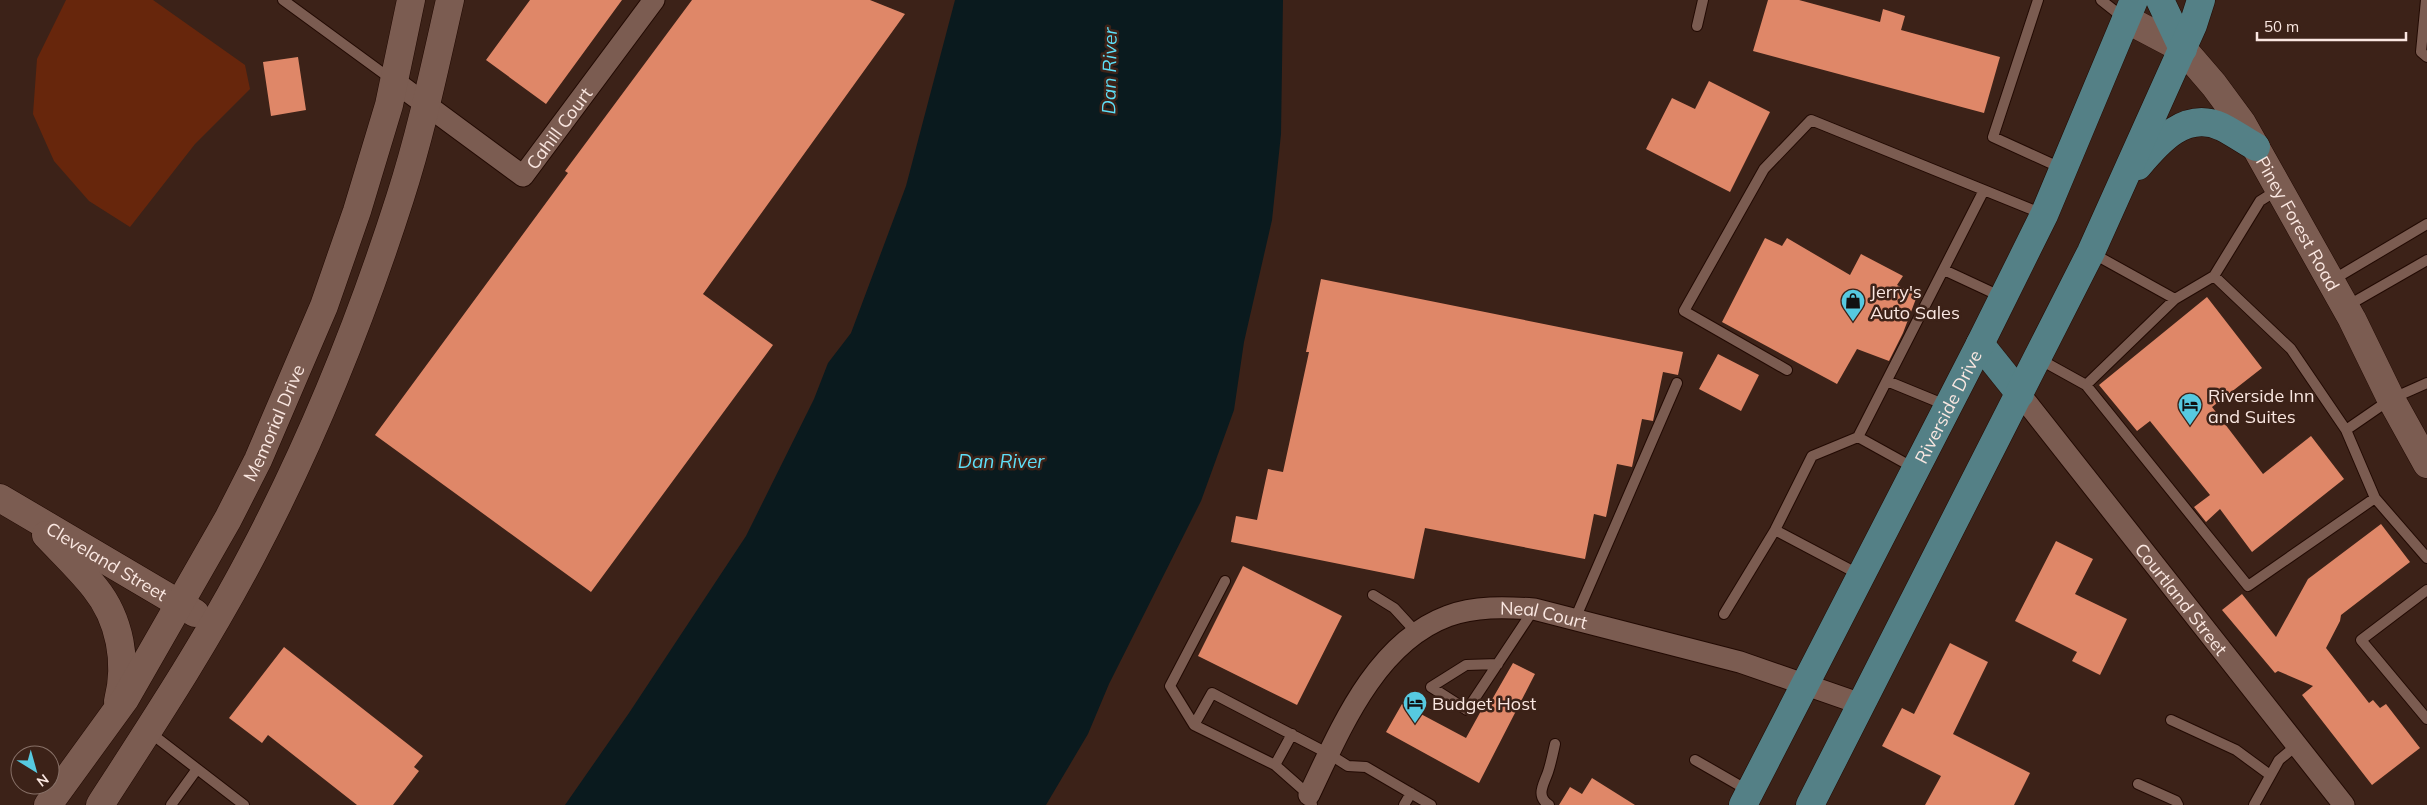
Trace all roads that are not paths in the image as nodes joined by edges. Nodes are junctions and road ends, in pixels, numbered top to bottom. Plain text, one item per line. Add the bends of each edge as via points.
1 (282, 0) edge
2 (411, 0) edge
3 (450, 0) edge
4 (654, 0) edge
5 (1703, 0) edge
6 (2038, 0) edge
7 (2101, 0) edge
8 (2160, 0) edge
9 (2202, 0) edge
10 (2426, 0) edge
11 (2130, 10) edge
12 (1697, 26) dead end
13 (2183, 49) junction
14 (2427, 58) edge
15 (394, 81) junction
16 (426, 105) junction
17 (2256, 147) junction
18 (2064, 170) junction
19 (2120, 189) junction
20 (2279, 189) junction
21 (1984, 190) junction
22 (2044, 214) junction
23 (2427, 224) edge
24 (2091, 252) junction
25 (2427, 260) edge
26 (1944, 270) junction
27 (2214, 276) junction
28 (2331, 281) junction
29 (2002, 297) junction
30 (2175, 299) junction
31 (2346, 307) junction
32 (1980, 344) junction
33 (2038, 358) junction
34 (1787, 370) dead end
35 (1887, 381) junction
36 (1678, 383) dead end
37 (2427, 384) edge
38 (2086, 386) junction
39 (2020, 394) junction
40 (2391, 399) junction
41 (1948, 406) junction
42 (2346, 430) junction
43 (1858, 437) junction
44 (2427, 464) edge
45 (1916, 469) junction
46 (0, 498) edge
47 (2375, 498) junction
48 (26, 514) junction
49 (1775, 530) junction
50 (2427, 558) edge
51 (1861, 576) junction
52 (1225, 581) dead end
53 (2427, 590) edge
54 (1372, 595) dead end
55 (180, 604) junction
56 (1534, 609) junction
57 (1724, 614) dead end
58 (1575, 619) junction
59 (213, 624) junction
60 (1416, 632) junction
61 (1498, 664) junction
62 (1804, 685) junction
63 (1861, 704) junction
64 (114, 714) junction
65 (2171, 720) dead end
66 (2427, 720) edge
67 (1194, 725) junction
68 (147, 731) junction
69 (1292, 734) junction
70 (1555, 744) dead end
71 (2297, 745) junction
72 (1329, 754) junction
73 (1695, 760) dead end
74 (1276, 765) junction
75 (197, 769) junction
76 (2270, 775) junction
77 (2138, 784) dead end
78 (1411, 793) junction
79 (1746, 798) edge
80 (1308, 802) edge
81 (48, 805) edge
82 (100, 805) edge
83 (171, 805) edge
84 (244, 805) edge
85 (1404, 805) edge
86 (1431, 805) edge
87 (1549, 805) edge
88 (1810, 805) edge
89 (2178, 805) edge
90 (2254, 805) edge
91 (2344, 805) edge

1 - 15 lane
2 - 15 main road, Memorial Drive
3 - 16 main road, Memorial Drive
4 - 16 street, Cahill Court via 523,176
5 - 12 lane
6 - 18 lane via 1994,137
7 - 11 lane
8 - 13 main road
9 - 13 main road
10 - 14 lane via 2421,52
11 - 13 main road, Piney Forest Road
11 - 18 main road, Riverside Drive
13 - 17 main road, Piney Forest Road via 2214,84
13 - 19 main road
15 - 16 street, Cahill Court
15 - 55 main road, Memorial Drive via 357,211 302,361 254,469
16 - 59 main road, Memorial Drive via 401,196 343,357 287,485
17 - 19 main road via 2220,126 2197,121 2178,127 2158,143
17 - 20 main road, Piney Forest Road
18 - 22 main road, Riverside Drive
19 - 24 main road
20 - 27 lane via 2260,201
20 - 28 main road, Piney Forest Road
21 - 22 lane
21 - 26 lane
21 - 34 lane via 1811,120 1764,169 1684,311
22 - 29 main road, Riverside Drive
23 - 28 lane
24 - 30 lane
24 - 33 main road
25 - 31 lane
26 - 29 lane
26 - 35 lane
27 - 30 lane
27 - 42 lane via 2291,349
28 - 31 main road, Piney Forest Road
29 - 32 main road, Riverside Drive
30 - 38 lane
31 - 40 main road, Piney Forest Road
32 - 39 main road
32 - 41 main road, Riverside Drive
33 - 38 lane
33 - 39 main road
35 - 41 lane
35 - 43 lane
36 - 58 lane
37 - 40 lane
38 - 47 lane via 2248,586
39 - 63 main road
39 - 71 street, Courtland Street
40 - 42 lane
40 - 44 main road, Piney Forest Road
41 - 45 main road, Riverside Drive
42 - 47 lane
43 - 45 lane
43 - 49 lane via 1812,456
45 - 51 main road, Riverside Drive
46 - 48 main road, Cleveland Street
47 - 50 lane
48 - 55 main road, Cleveland Street
48 - 64 main road via 96,589 108,610 120,641 123,662 121,690
49 - 51 lane
49 - 57 lane
51 - 62 main road, Riverside Drive
52 - 67 lane via 1170,686
53 - 66 lane via 2360,640
54 - 60 lane via 1394,608
55 - 59 main road, Cleveland Street
55 - 64 main road, Memorial Drive
56 - 58 street, Neal Court
56 - 60 street, Neal Court via 1475,609 1447,616
56 - 61 lane
58 - 62 street, Neal Court via 1690,648
59 - 68 main road, Memorial Drive
60 - 72 street, Neal Court via 1374,674
61 - 61 lane via 1467,710 1432,687 1466,665
62 - 63 street, Neal Court
62 - 79 main road, Riverside Drive
63 - 88 main road
64 - 81 main road, Memorial Drive
65 - 76 lane via 2236,750
67 - 69 lane via 1212,693
67 - 74 lane
68 - 75 lane
68 - 82 main road, Memorial Drive
69 - 72 lane
69 - 74 lane
70 - 87 lane via 1541,787 1542,796
71 - 76 lane via 2279,760
71 - 91 street, Courtland Street
72 - 78 lane via 1348,766 1366,767
72 - 80 street, Neal Court
73 - 79 lane
74 - 80 lane
75 - 83 lane
75 - 84 lane
76 - 90 lane
77 - 89 lane via 2176,801
78 - 85 lane
78 - 86 lane

